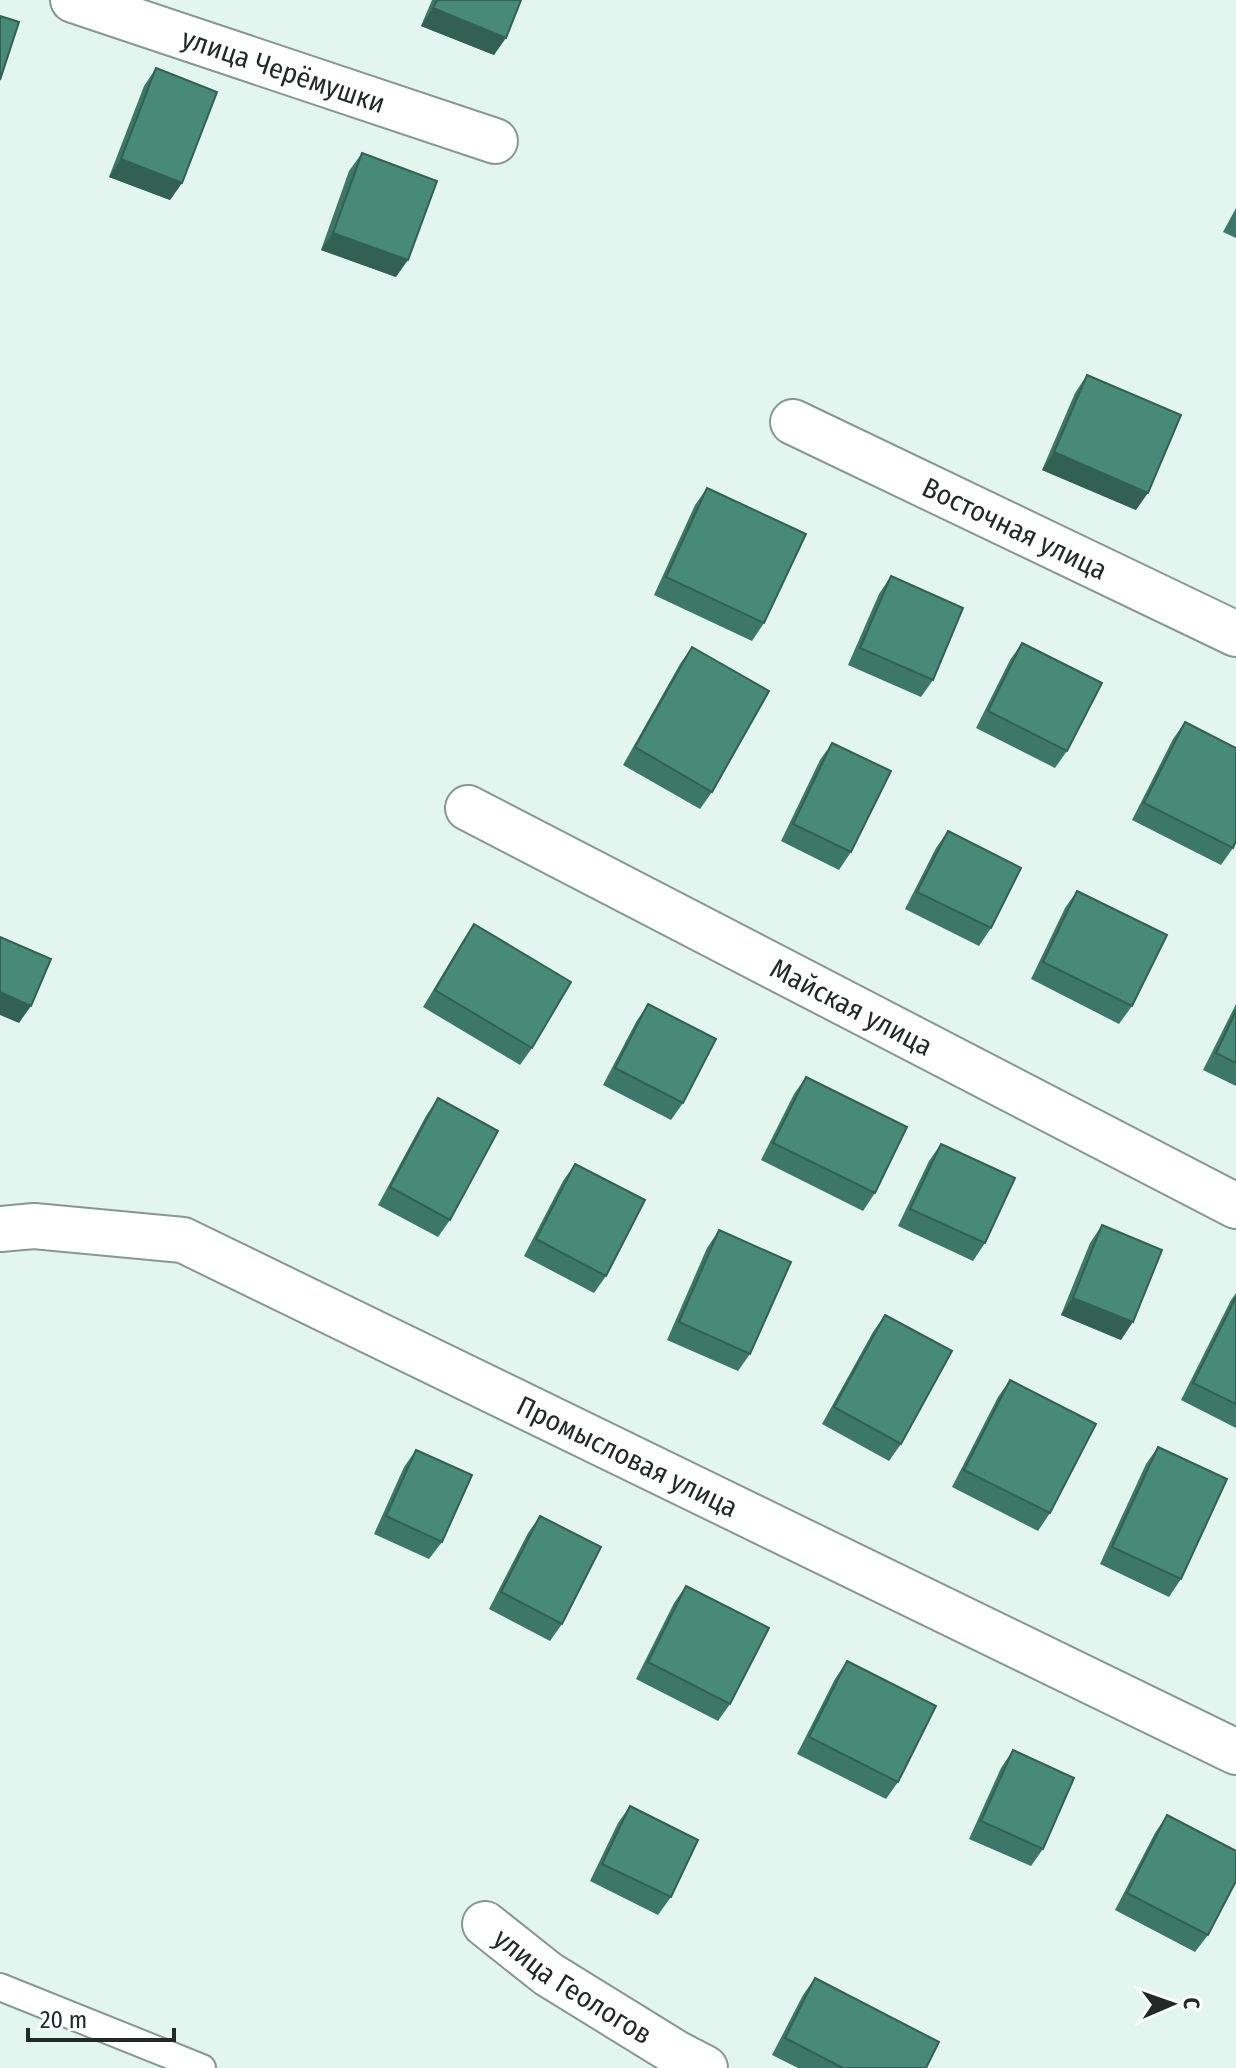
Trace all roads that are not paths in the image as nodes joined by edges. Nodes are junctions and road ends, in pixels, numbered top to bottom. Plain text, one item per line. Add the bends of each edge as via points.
1 (73, 0) edge
2 (495, 141) dead end
3 (793, 422) dead end
4 (1236, 634) edge
5 (468, 808) dead end
6 (1236, 1206) edge
7 (0, 1229) edge
8 (1236, 1752) edge
9 (485, 1924) dead end
10 (2, 1993) edge
11 (202, 2068) edge
12 (705, 2068) edge

1 - 2 street, улица Черёмушки
3 - 4 street, Восточная улица
5 - 6 street, Майская улица
7 - 8 street, Промысловая улица via 34,1226 183,1240
9 - 12 street, улица Геологов via 548,1974
10 - 11 lane

